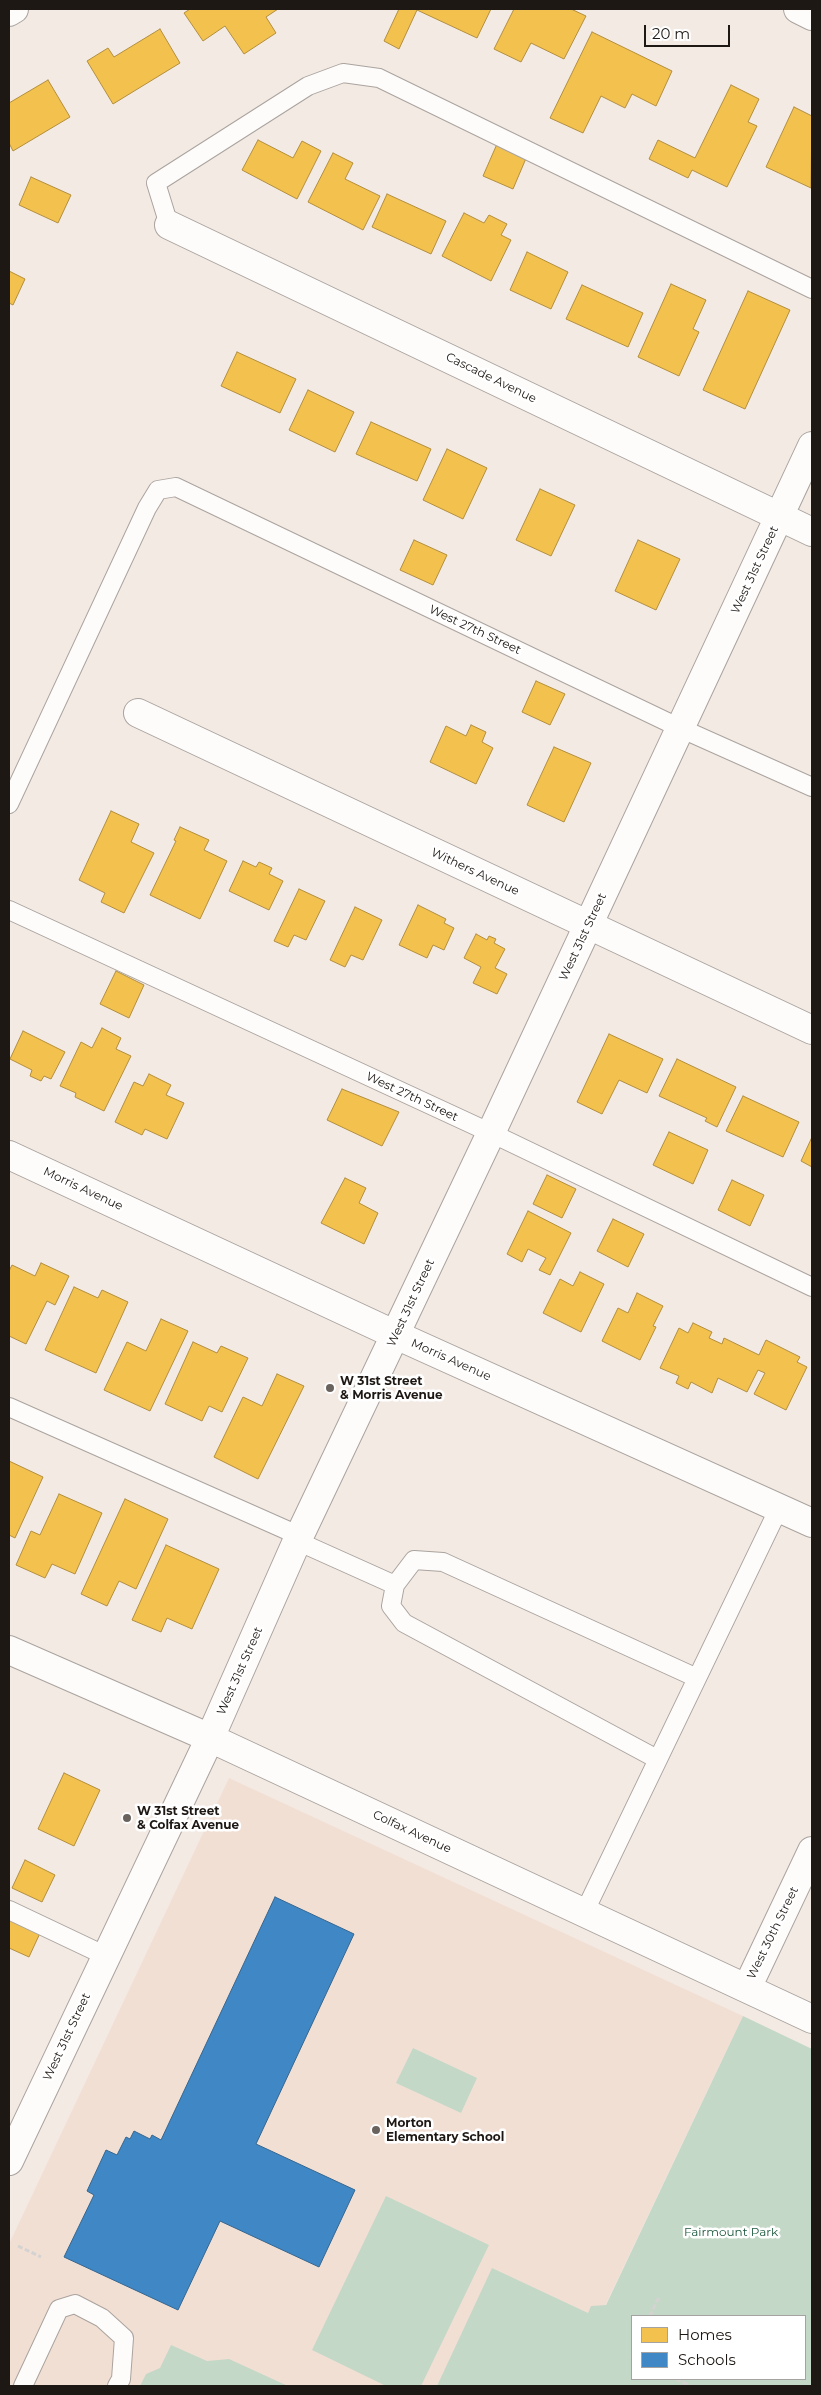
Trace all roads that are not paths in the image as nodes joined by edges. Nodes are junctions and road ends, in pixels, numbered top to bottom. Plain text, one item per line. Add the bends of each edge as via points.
1 (14, 9) edge
2 (798, 9) edge
3 (9, 12) edge
4 (812, 16) edge
5 (169, 225) joint
6 (812, 289) edge
7 (812, 446) edge
8 (780, 516) junction
9 (812, 532) edge
10 (138, 713) dead end
11 (680, 728) junction
12 (812, 786) edge
13 (9, 804) edge
14 (9, 910) edge
15 (588, 925) junction
16 (812, 1030) edge
17 (491, 1133) junction
18 (9, 1154) edge
19 (812, 1288) edge
20 (396, 1335) junction
21 (9, 1407) edge
22 (779, 1508) junction
23 (812, 1523) edge
24 (298, 1539) junction
25 (395, 1585) junction
26 (9, 1650) edge
27 (697, 1678) junction
28 (210, 1738) junction
29 (657, 1758) junction
30 (812, 1851) edge
31 (9, 1910) edge
32 (584, 1913) junction
33 (106, 1956) junction
34 (747, 1988) junction
35 (812, 2019) edge
36 (9, 2160) edge
37 (23, 2386) edge
38 (117, 2386) edge

1 - 3 street
2 - 4 street
5 - 6 lane via 156,184 308,86 343,73 379,78
5 - 8 street, Cascade Avenue
7 - 8 street, West 31st Street
8 - 9 street, Cascade Avenue
8 - 11 street, West 31st Street
10 - 15 street, Withers Avenue
11 - 12 lane, West 27th Street
11 - 13 lane, West 27th Street via 176,487 158,490 147,508
11 - 15 street, West 31st Street
14 - 17 lane, West 27th Street
15 - 16 street, Withers Avenue
15 - 17 street, West 31st Street
17 - 19 lane, West 27th Street
17 - 20 street, West 31st Street
18 - 20 street, Morris Avenue
20 - 22 street, Morris Avenue
20 - 24 street, West 31st Street
21 - 24 lane
22 - 23 street, Morris Avenue
22 - 27 lane
24 - 25 lane
24 - 28 street, West 31st Street
25 - 27 lane via 414,1560 444,1562
25 - 29 lane via 391,1606 404,1623
26 - 28 street, Colfax Avenue
27 - 29 lane
28 - 32 street, Colfax Avenue
28 - 33 street, West 31st Street
29 - 32 lane
30 - 34 street, West 30th Street
31 - 33 lane
32 - 34 street, Colfax Avenue
33 - 36 street, West 31st Street
34 - 35 street, Colfax Avenue
37 - 38 lane via 59,2309 75,2304 102,2318 124,2338 121,2379

